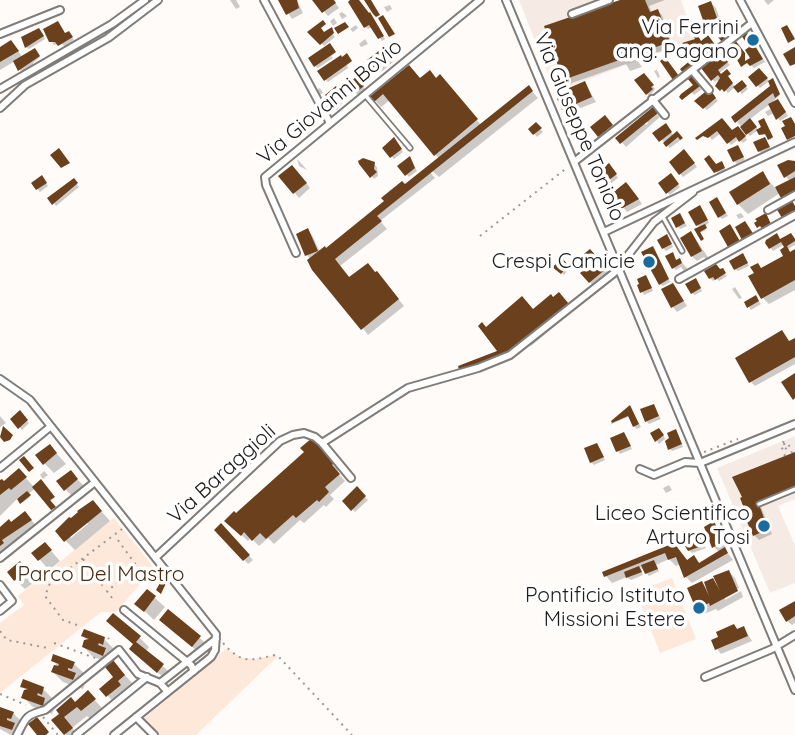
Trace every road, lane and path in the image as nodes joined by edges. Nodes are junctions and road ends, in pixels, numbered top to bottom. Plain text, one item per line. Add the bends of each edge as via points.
1 (145, 0) edge
2 (158, 0) edge
3 (264, 0) edge
4 (480, 0) edge
5 (506, 0) edge
6 (609, 0) edge
7 (740, 0) edge
8 (60, 10) dead end
9 (572, 14) dead end
10 (752, 23) junction
11 (0, 34) edge
12 (692, 69) junction
13 (22, 75) junction
14 (27, 84) junction
15 (0, 89) edge
16 (709, 90) dead end
17 (365, 94) junction
18 (652, 99) junction
19 (795, 103) edge
20 (0, 108) edge
21 (665, 115) dead end
22 (330, 123) junction
23 (795, 142) edge
24 (410, 148) dead end
25 (574, 162) junction
26 (693, 192) junction
27 (795, 195) edge
28 (768, 211) dead end
29 (662, 215) junction
30 (795, 215) edge
31 (604, 232) junction
32 (480, 236) dead end
33 (682, 251) dead end
34 (296, 253) dead end
35 (618, 268) junction
36 (679, 279) dead end
37 (0, 379) edge
38 (795, 424) edge
39 (50, 426) junction
40 (322, 443) junction
41 (789, 454) joint
42 (700, 463) junction
43 (0, 468) edge
44 (640, 469) dead end
45 (351, 478) dead end
46 (95, 482) junction
47 (795, 489) edge
48 (759, 503) dead end
49 (124, 527) dead end
50 (114, 535) junction
51 (156, 557) junction
52 (0, 558) edge
53 (83, 558) junction
54 (0, 585) edge
55 (107, 591) junction
56 (112, 598) dead end
57 (124, 610) dead end
58 (0, 611) edge
59 (77, 625) dead end
60 (0, 631) edge
61 (795, 635) edge
62 (227, 636) dead end
63 (218, 640) junction
64 (54, 643) dead end
65 (777, 646) junction
66 (48, 648) dead end
67 (95, 658) dead end
68 (187, 663) junction
69 (194, 671) junction
70 (146, 677) junction
71 (705, 677) dead end
72 (160, 683) junction
73 (795, 690) edge
74 (167, 691) junction
75 (0, 694) edge
76 (26, 705) dead end
77 (41, 714) dead end
78 (136, 717) junction
79 (17, 735) edge
80 (58, 735) edge
81 (76, 735) edge
82 (114, 735) edge
83 (154, 735) edge
84 (352, 735) edge

1 - 13 street
2 - 14 street via 108,38
3 - 22 street
4 - 17 street, Via Giovanni Bovio
5 - 25 street, Via Giuseppe Toniolo
6 - 9 street
7 - 10 street
8 - 11 street
10 - 12 street
10 - 19 street
12 - 16 street
12 - 18 street
13 - 14 street
13 - 15 street
14 - 20 street
17 - 22 street, Via Giovanni Bovio
17 - 24 lane
18 - 21 street
18 - 25 street
22 - 34 street, Via Giovanni Bovio via 265,179
23 - 26 street
25 - 31 street, Via Giuseppe Toniolo
25 - 32 path
26 - 29 street
26 - 31 street
27 - 28 street
29 - 33 lane
29 - 35 street
30 - 36 street
31 - 35 street, Via Giuseppe Toniolo
35 - 40 street via 510,355 408,388
35 - 42 street, Via Giuseppe Toniolo
37 - 39 street via 27,398
38 - 42 street
39 - 43 street
39 - 46 street
40 - 45 street
40 - 51 street, Via Baraggioli via 304,433 280,441
41 - 41 path via 788,443 784,443 781,445
42 - 44 street via 685,462 654,475
42 - 65 street, Via Giuseppe Toniolo
46 - 51 street
46 - 52 street
47 - 48 lane
49 - 50 path
50 - 53 path
50 - 55 path via 135,568
51 - 63 street
53 - 55 path via 91,569 88,571
53 - 59 path via 50,583 45,596 63,620
54 - 58 street via 12,600
55 - 56 path
57 - 68 street
60 - 66 path via 7,640
61 - 65 street
62 - 63 path
63 - 68 street
63 - 69 street via 214,654
63 - 84 path via 242,659 278,656
64 - 67 path
65 - 71 street
65 - 73 street, Via Giuseppe Toniolo
68 - 69 street
68 - 72 street
69 - 74 street
70 - 72 street
70 - 79 street via 137,673 119,650 45,710 23,721
70 - 81 street
72 - 74 street
74 - 78 street
75 - 76 path
77 - 80 path
78 - 82 street
78 - 83 street

